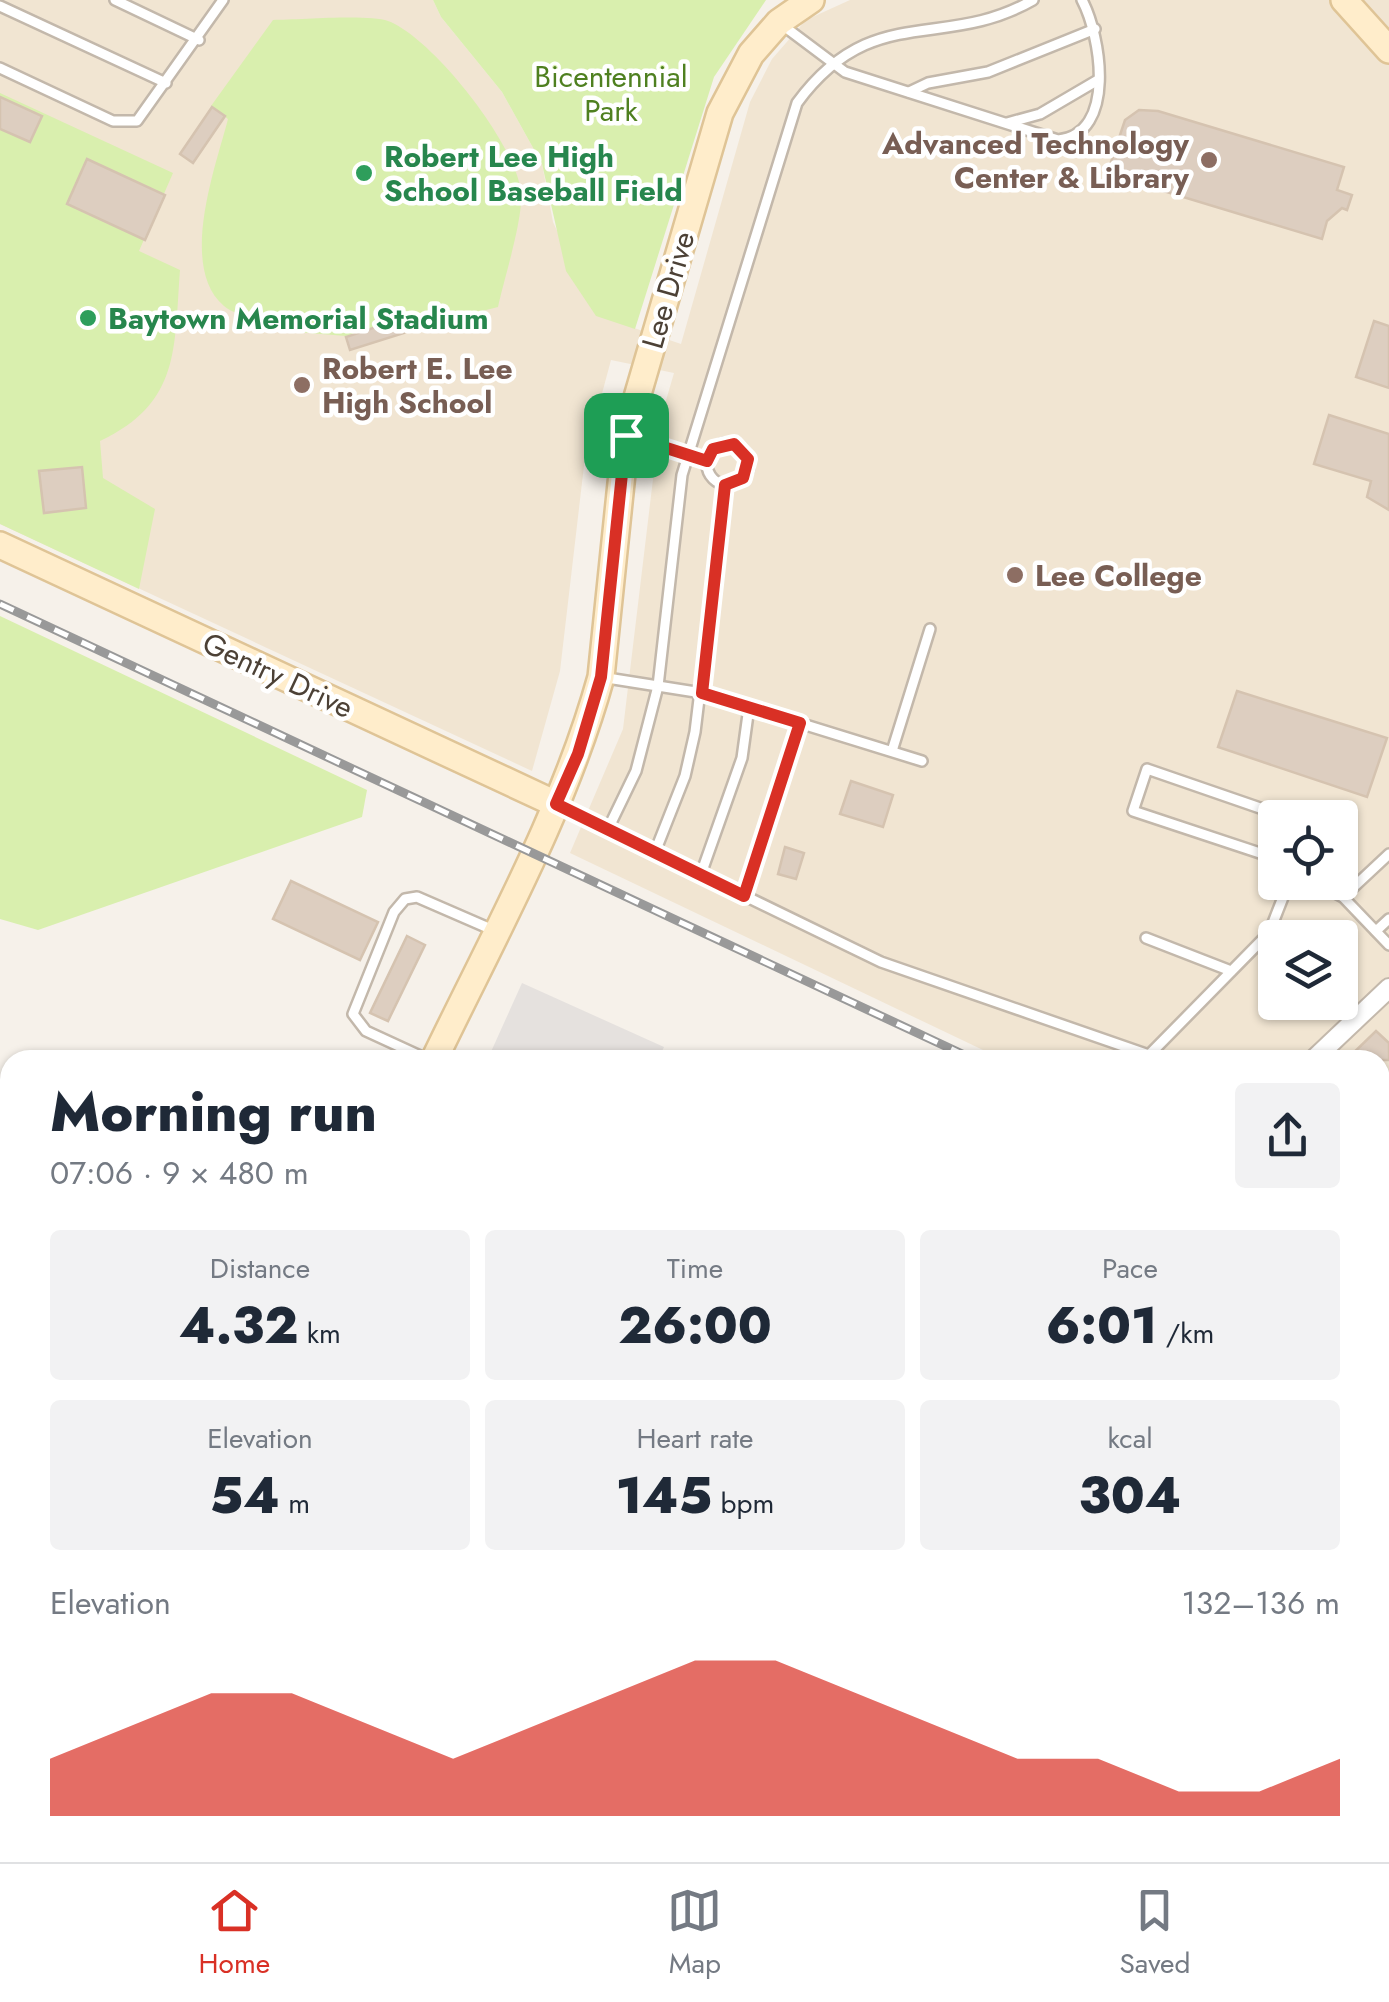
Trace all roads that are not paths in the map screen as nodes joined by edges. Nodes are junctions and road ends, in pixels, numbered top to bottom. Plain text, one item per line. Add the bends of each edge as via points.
1 (115, 0) edge
2 (223, 0) edge
3 (811, 0) edge
4 (1033, 0) edge
5 (1082, 0) edge
6 (1344, 0) edge
7 (0, 6) edge
8 (779, 22) junction
9 (1095, 29) junction
10 (198, 40) junction
11 (1389, 50) edge
12 (830, 64) junction
13 (0, 68) edge
14 (1098, 80) junction
15 (166, 83) junction
16 (908, 92) junction
17 (1005, 124) junction
18 (626, 435) junction
19 (689, 456) junction
20 (707, 461) junction
21 (725, 485) junction
22 (0, 545) edge
23 (930, 629) dead end
24 (601, 677) junction
25 (658, 686) junction
26 (702, 693) junction
27 (749, 707) junction
28 (800, 723) junction
29 (892, 751) junction
30 (922, 761) dead end
31 (556, 804) junction
32 (1258, 807) edge
33 (608, 829) junction
34 (655, 852) junction
35 (1258, 853) edge
36 (1389, 854) edge
37 (701, 874) junction
38 (1358, 883) edge
39 (744, 896) junction
40 (1282, 900) edge
41 (1346, 900) edge
42 (1389, 919) edge
43 (496, 931) junction
44 (1376, 931) junction
45 (1146, 938) dead end
46 (1389, 945) edge
47 (1231, 971) junction
48 (1389, 988) edge
49 (409, 1050) edge
50 (436, 1050) edge
51 (1137, 1050) edge
52 (1153, 1050) edge
53 (1324, 1050) edge

1 - 10 lane
2 - 10 lane
3 - 8 main road, Lee Drive
4 - 12 lane via 988,18 886,31
5 - 9 lane
6 - 11 main road
7 - 15 lane
8 - 12 lane
8 - 18 main road, Lee Drive via 751,54 720,113
9 - 14 lane
9 - 16 lane via 988,72
10 - 15 lane
12 - 16 lane
12 - 19 lane via 798,104 786,132
13 - 15 lane via 127,124 147,112
14 - 17 lane via 1040,114
14 - 17 lane via 1090,118 1072,139
16 - 17 lane
18 - 19 lane
18 - 24 main road, Lee Drive
19 - 20 lane
19 - 25 lane
20 - 21 lane via 709,474
20 - 21 lane via 720,445 745,452 747,473
21 - 26 lane
22 - 31 main road, Gentry Drive
23 - 29 lane
24 - 25 lane
24 - 31 main road, Lee Drive
25 - 26 lane
25 - 33 lane via 636,771
26 - 27 lane
26 - 34 lane via 685,776
27 - 28 lane
27 - 37 lane via 742,758
28 - 29 lane
28 - 39 lane
29 - 30 lane
31 - 33 lane
31 - 43 main road, Lee Drive
32 - 35 lane via 1147,770 1132,812
33 - 34 lane
34 - 37 lane
36 - 38 lane
37 - 39 lane
39 - 51 lane via 882,962
40 - 47 lane via 1269,932
41 - 44 lane
42 - 44 lane
43 - 49 lane via 417,897 394,912 354,1014 366,1031
43 - 50 main road, Lee Drive
44 - 46 lane
45 - 47 lane
47 - 52 lane
48 - 53 street

